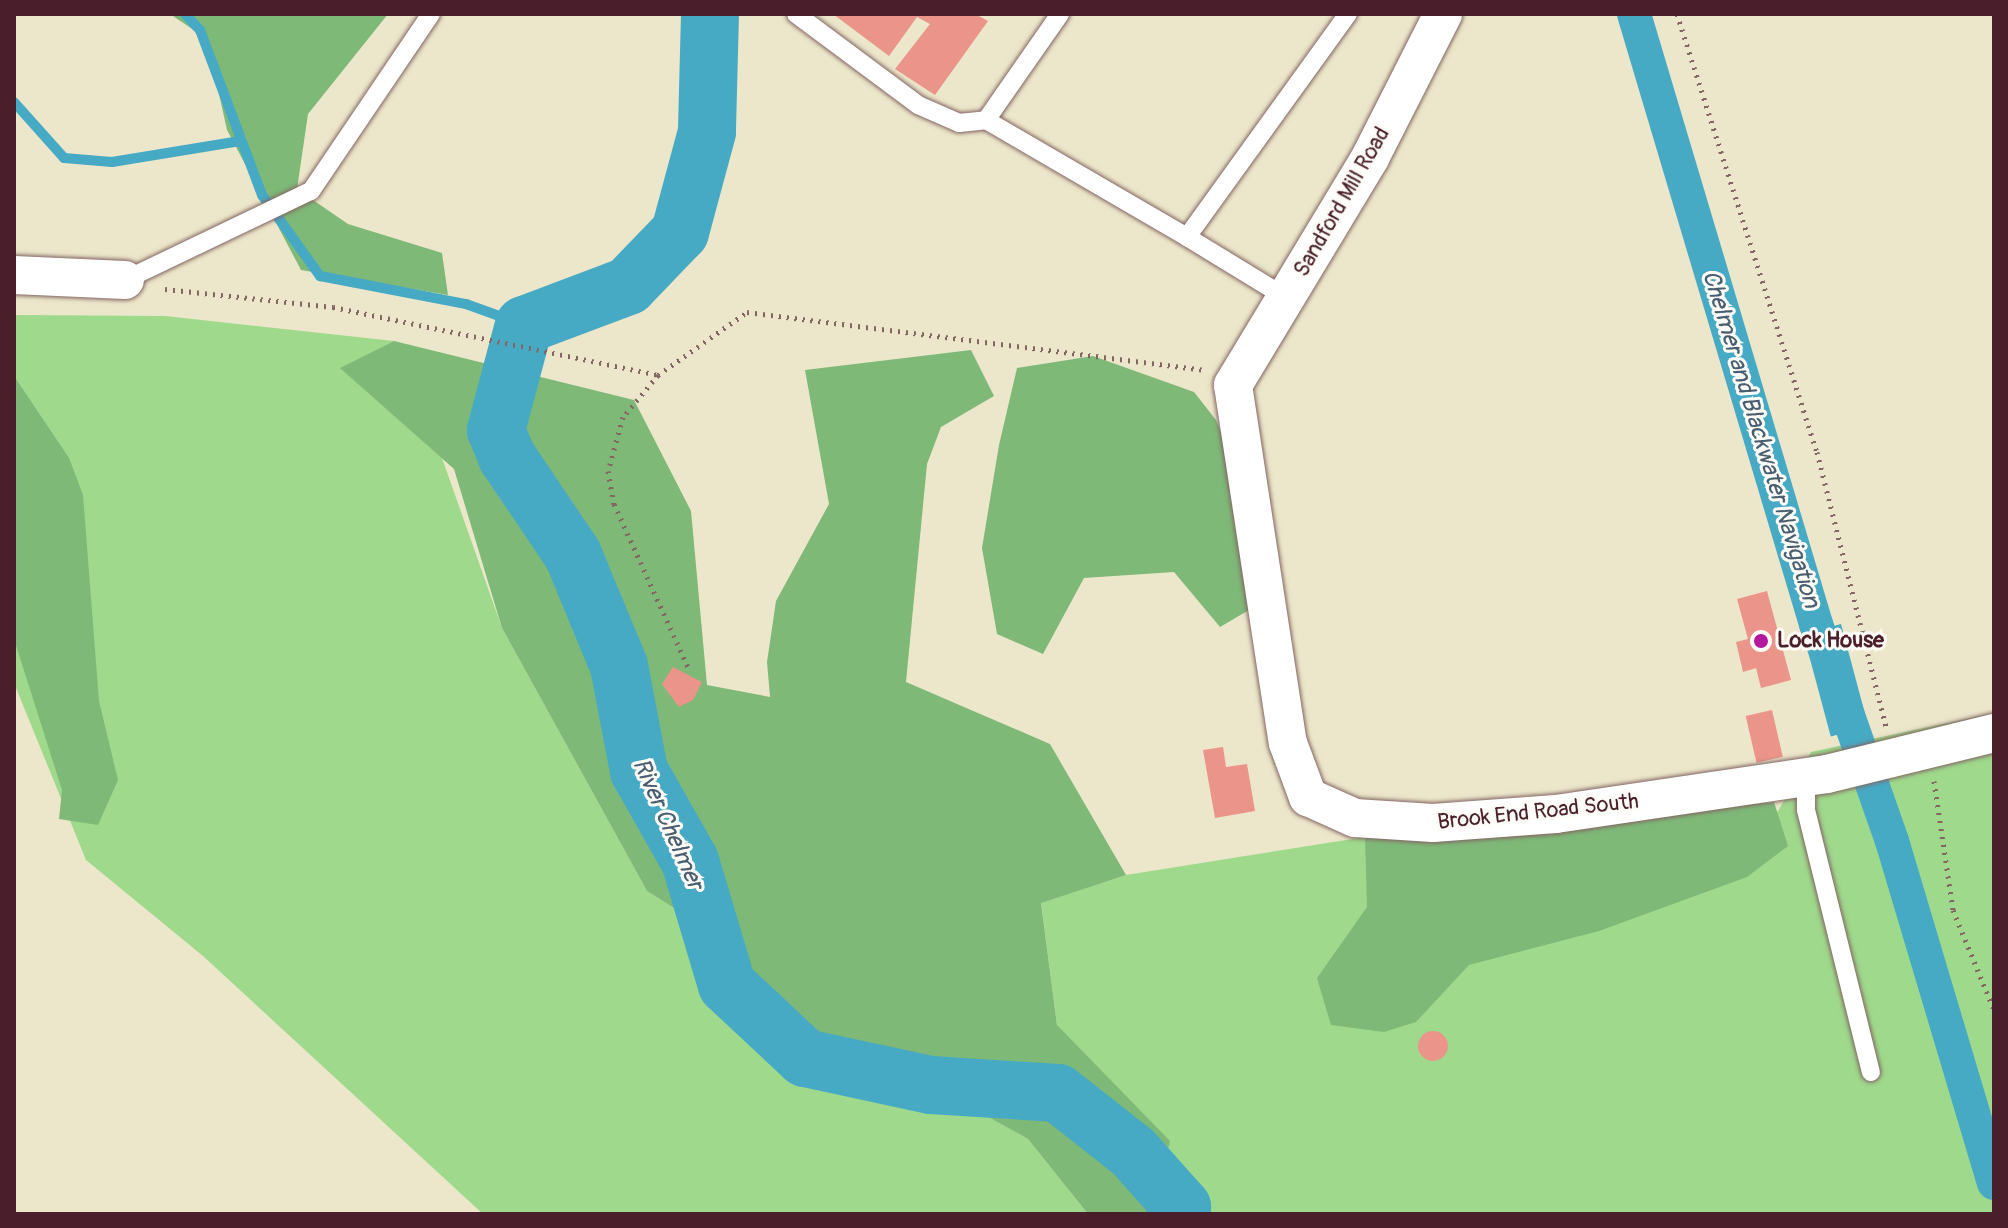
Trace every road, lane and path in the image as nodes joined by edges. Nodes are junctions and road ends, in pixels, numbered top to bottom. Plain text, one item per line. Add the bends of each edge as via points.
1 (431, 14) edge
2 (796, 14) edge
3 (1060, 14) edge
4 (1348, 14) edge
5 (1443, 14) edge
6 (1677, 14) edge
7 (986, 120) junction
8 (1187, 237) junction
9 (14, 275) edge
10 (125, 280) junction
11 (1287, 298) junction
12 (658, 375) junction
13 (1233, 385) junction
14 (688, 667) dead end
15 (1994, 733) edge
16 (1898, 755) junction
17 (1816, 775) junction
18 (1994, 1010) edge
19 (1871, 1072) dead end

1 - 10 lane via 311,191
2 - 7 lane via 918,105 959,123
3 - 7 lane
4 - 8 lane
5 - 11 street, Sandford Mill Road
6 - 16 path via 1817,452 1873,696
7 - 8 lane
8 - 11 lane
9 - 10 street
10 - 12 path via 333,307
11 - 13 street, Sandford Mill Road
12 - 13 path via 747,312 1189,363
12 - 14 path via 623,417 608,471 614,504
13 - 17 street, Brook End Road South via 1288,743 1308,797 1355,818 1433,823 1556,814
15 - 16 street, Brook End Road South
16 - 17 street, Brook End Road South
16 - 18 path via 1935,783 1953,910
17 - 19 lane via 1806,810

